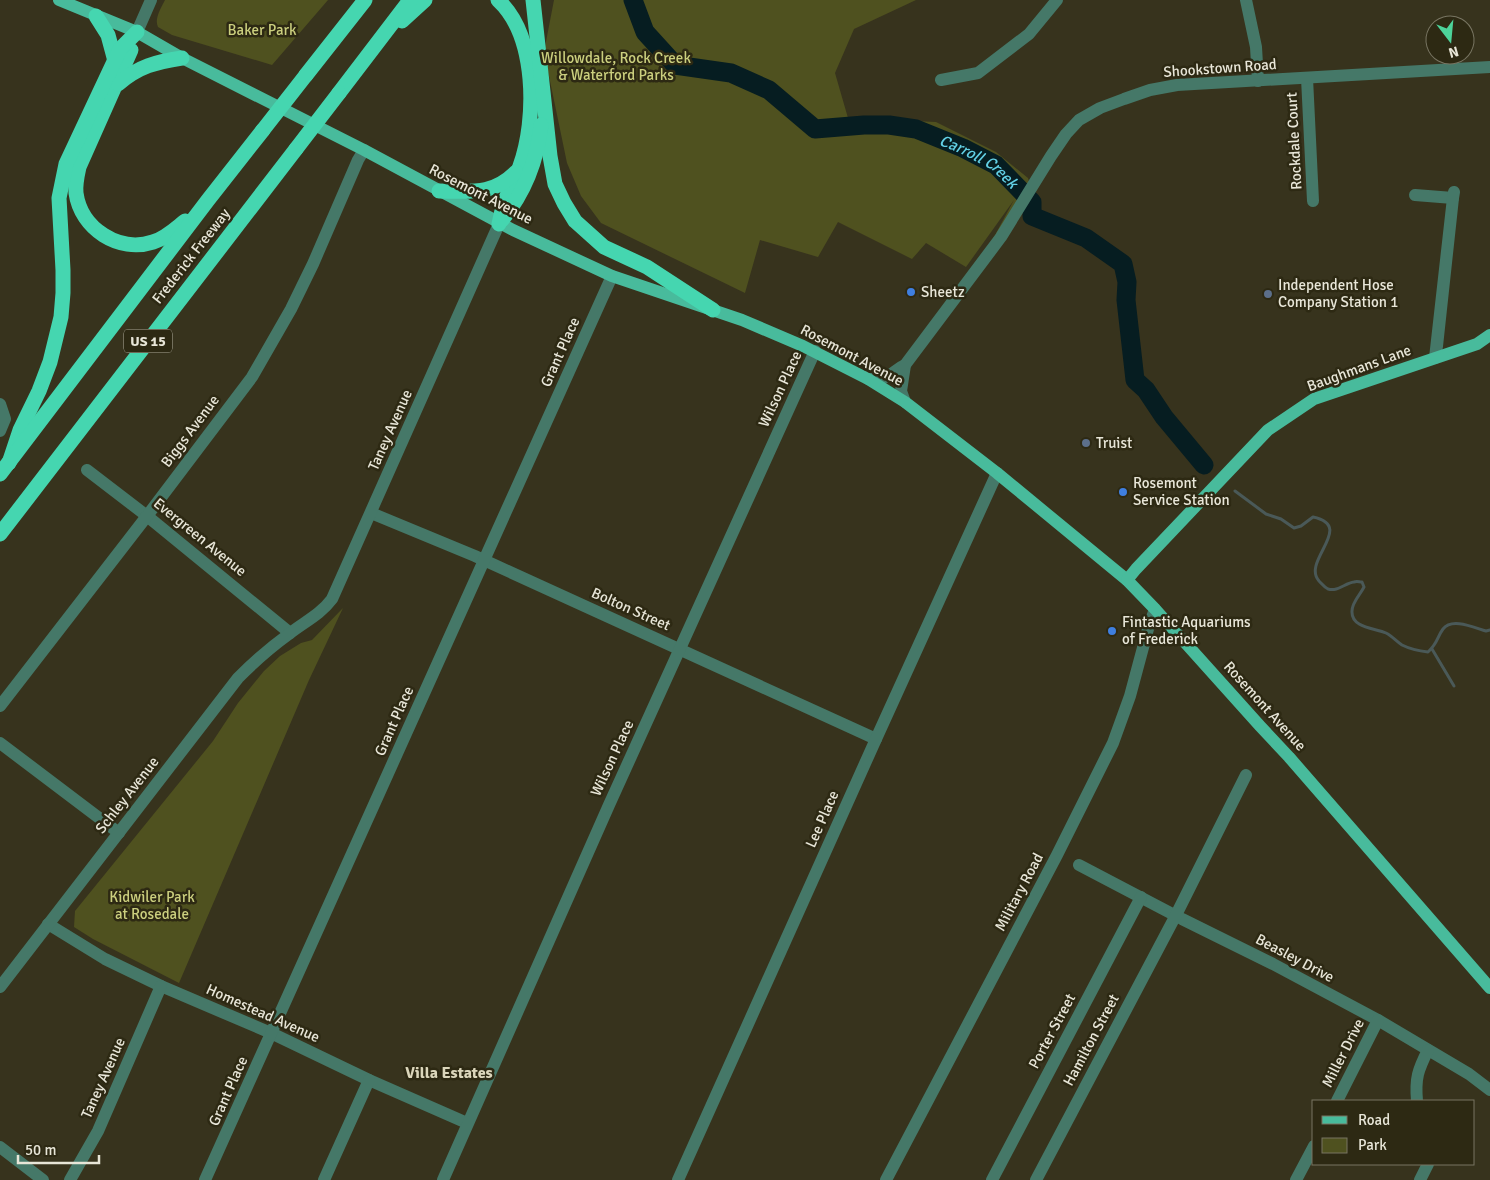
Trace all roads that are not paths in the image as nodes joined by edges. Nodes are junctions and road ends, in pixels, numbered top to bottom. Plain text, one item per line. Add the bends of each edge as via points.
1 (59, 0) edge
2 (151, 0) edge
3 (365, 0) edge
4 (410, 0) edge
5 (425, 0) edge
6 (498, 0) edge
7 (533, 0) edge
8 (1057, 0) edge
9 (1246, 0) edge
10 (96, 16) junction
11 (136, 32) junction
12 (182, 58) junction
13 (115, 61) junction
14 (1490, 67) edge
15 (358, 68) junction
16 (1307, 78) junction
17 (941, 80) dead end
18 (1258, 81) junction
19 (115, 87) junction
20 (543, 104) junction
21 (364, 150) junction
22 (520, 167) junction
23 (439, 191) junction
24 (1415, 195) dead end
25 (208, 200) junction
26 (1313, 201) dead end
27 (499, 224) junction
28 (612, 276) junction
29 (712, 310) junction
30 (1490, 335) edge
31 (816, 351) junction
32 (1436, 352) junction
33 (905, 365) junction
34 (868, 379) junction
35 (905, 402) junction
36 (0, 404) edge
37 (2, 425) edge
38 (4, 469) edge
39 (87, 470) dead end
40 (998, 473) junction
41 (371, 513) junction
42 (148, 516) junction
43 (0, 534) edge
44 (484, 560) junction
45 (1127, 580) junction
46 (1155, 609) junction
47 (290, 633) junction
48 (680, 649) junction
49 (0, 706) edge
50 (876, 739) junction
51 (0, 743) edge
52 (1246, 775) dead end
53 (119, 833) junction
54 (1079, 865) dead end
55 (1141, 897) junction
56 (1176, 915) junction
57 (48, 924) junction
58 (161, 986) junction
59 (0, 987) edge
60 (1490, 988) edge
61 (1378, 1020) junction
62 (272, 1033) junction
63 (1428, 1050) junction
64 (369, 1080) junction
65 (1490, 1090) edge
66 (1338, 1100) edge
67 (1417, 1100) edge
68 (467, 1123) junction
69 (0, 1147) edge
70 (1312, 1150) edge
71 (1428, 1165) edge
72 (43, 1180) edge
73 (70, 1180) edge
74 (205, 1180) edge
75 (324, 1180) edge
76 (443, 1180) edge
77 (678, 1180) edge
78 (886, 1180) edge
79 (992, 1180) edge
80 (1036, 1180) edge
81 (1296, 1180) edge
82 (1420, 1180) edge

1 - 10 main road, Rosemont Avenue
2 - 11 street
3 - 25 highway, Frederick Freeway / US 15, bridge
4 - 15 highway, Frederick Freeway / US 15
5 - 15 highway
6 - 22 highway via 508,9 527,58 530,119
7 - 20 highway
8 - 17 street via 1029,34 978,73
9 - 18 street via 1256,47
10 - 11 main road, Rosemont Avenue
10 - 13 highway via 108,35
11 - 12 main road, Rosemont Avenue
11 - 13 highway via 120,49
11 - 19 highway
12 - 19 highway via 148,65 131,73
12 - 21 main road, Rosemont Avenue
13 - 38 highway via 66,164 58,212 63,270 61,316 50,362
14 - 16 street, Shookstown Road
15 - 43 highway, Frederick Freeway / US 15, bridge
16 - 18 street, Shookstown Road
16 - 26 street, Rockdale Court
18 - 33 street, Shookstown Road via 1177,85 1150,90 1100,108 1079,120 1066,134 1001,237
19 - 25 highway via 79,167 76,182 80,207 94,228 116,241 141,245 165,237
20 - 27 highway via 532,169 515,204
20 - 29 highway via 555,184 576,221 604,247 647,267
21 - 23 main road, Rosemont Avenue
21 - 42 street, Biggs Avenue via 275,339 252,377
22 - 23 highway via 508,180 488,190
22 - 27 highway via 504,203
23 - 27 main road, Rosemont Avenue
24 - 32 street via 1454,195
25 - 38 highway, Frederick Freeway / US 15
27 - 28 main road, Rosemont Avenue
27 - 41 street, Taney Avenue
28 - 29 main road, Rosemont Avenue
28 - 44 street, Grant Place
29 - 31 main road, Rosemont Avenue
30 - 32 main road, Baughmans Lane via 1476,344
31 - 34 main road, Rosemont Avenue
31 - 48 street, Wilson Place
32 - 45 main road, Baughmans Lane via 1314,399 1268,430
33 - 34 street, Shookstown Road via 884,378
33 - 35 street, Shookstown Road via 901,391
34 - 35 main road, Rosemont Avenue
35 - 40 main road, Rosemont Avenue
36 - 37 street
39 - 42 street, Evergreen Avenue
40 - 45 main road, Rosemont Avenue
40 - 50 street, Lee Place
41 - 44 street, Bolton Street
41 - 47 street, Taney Avenue via 332,599 312,619
42 - 47 street, Evergreen Avenue
42 - 49 street, Biggs Avenue
44 - 48 street, Bolton Street
44 - 62 street, Grant Place
45 - 46 main road, Rosemont Avenue
46 - 60 main road, Rosemont Avenue
46 - 78 street, Military Road via 1113,743 1058,855
47 - 53 street, Schley Avenue via 238,678
48 - 50 street, Bolton Street
48 - 68 street, Wilson Place
50 - 77 street, Lee Place
51 - 53 street
52 - 56 street, Hamilton Street
53 - 57 street, Schley Avenue
54 - 55 street, Beasley Drive
55 - 56 street, Beasley Drive
55 - 79 street, Porter Street
56 - 61 street, Beasley Drive
56 - 80 street, Hamilton Street
57 - 58 street, Homestead Avenue via 105,960
57 - 59 street, Schley Avenue
58 - 62 street, Homestead Avenue
58 - 73 street, Taney Avenue via 98,1131
61 - 63 street, Beasley Drive
61 - 66 street, Miller Drive
62 - 64 street, Homestead Avenue
62 - 74 street, Grant Place
63 - 65 street, Beasley Drive
63 - 67 street via 1419,1067 1415,1085
64 - 68 street, Homestead Avenue
64 - 75 street
68 - 76 street, Wilson Place
69 - 72 street
70 - 81 street
71 - 82 street

